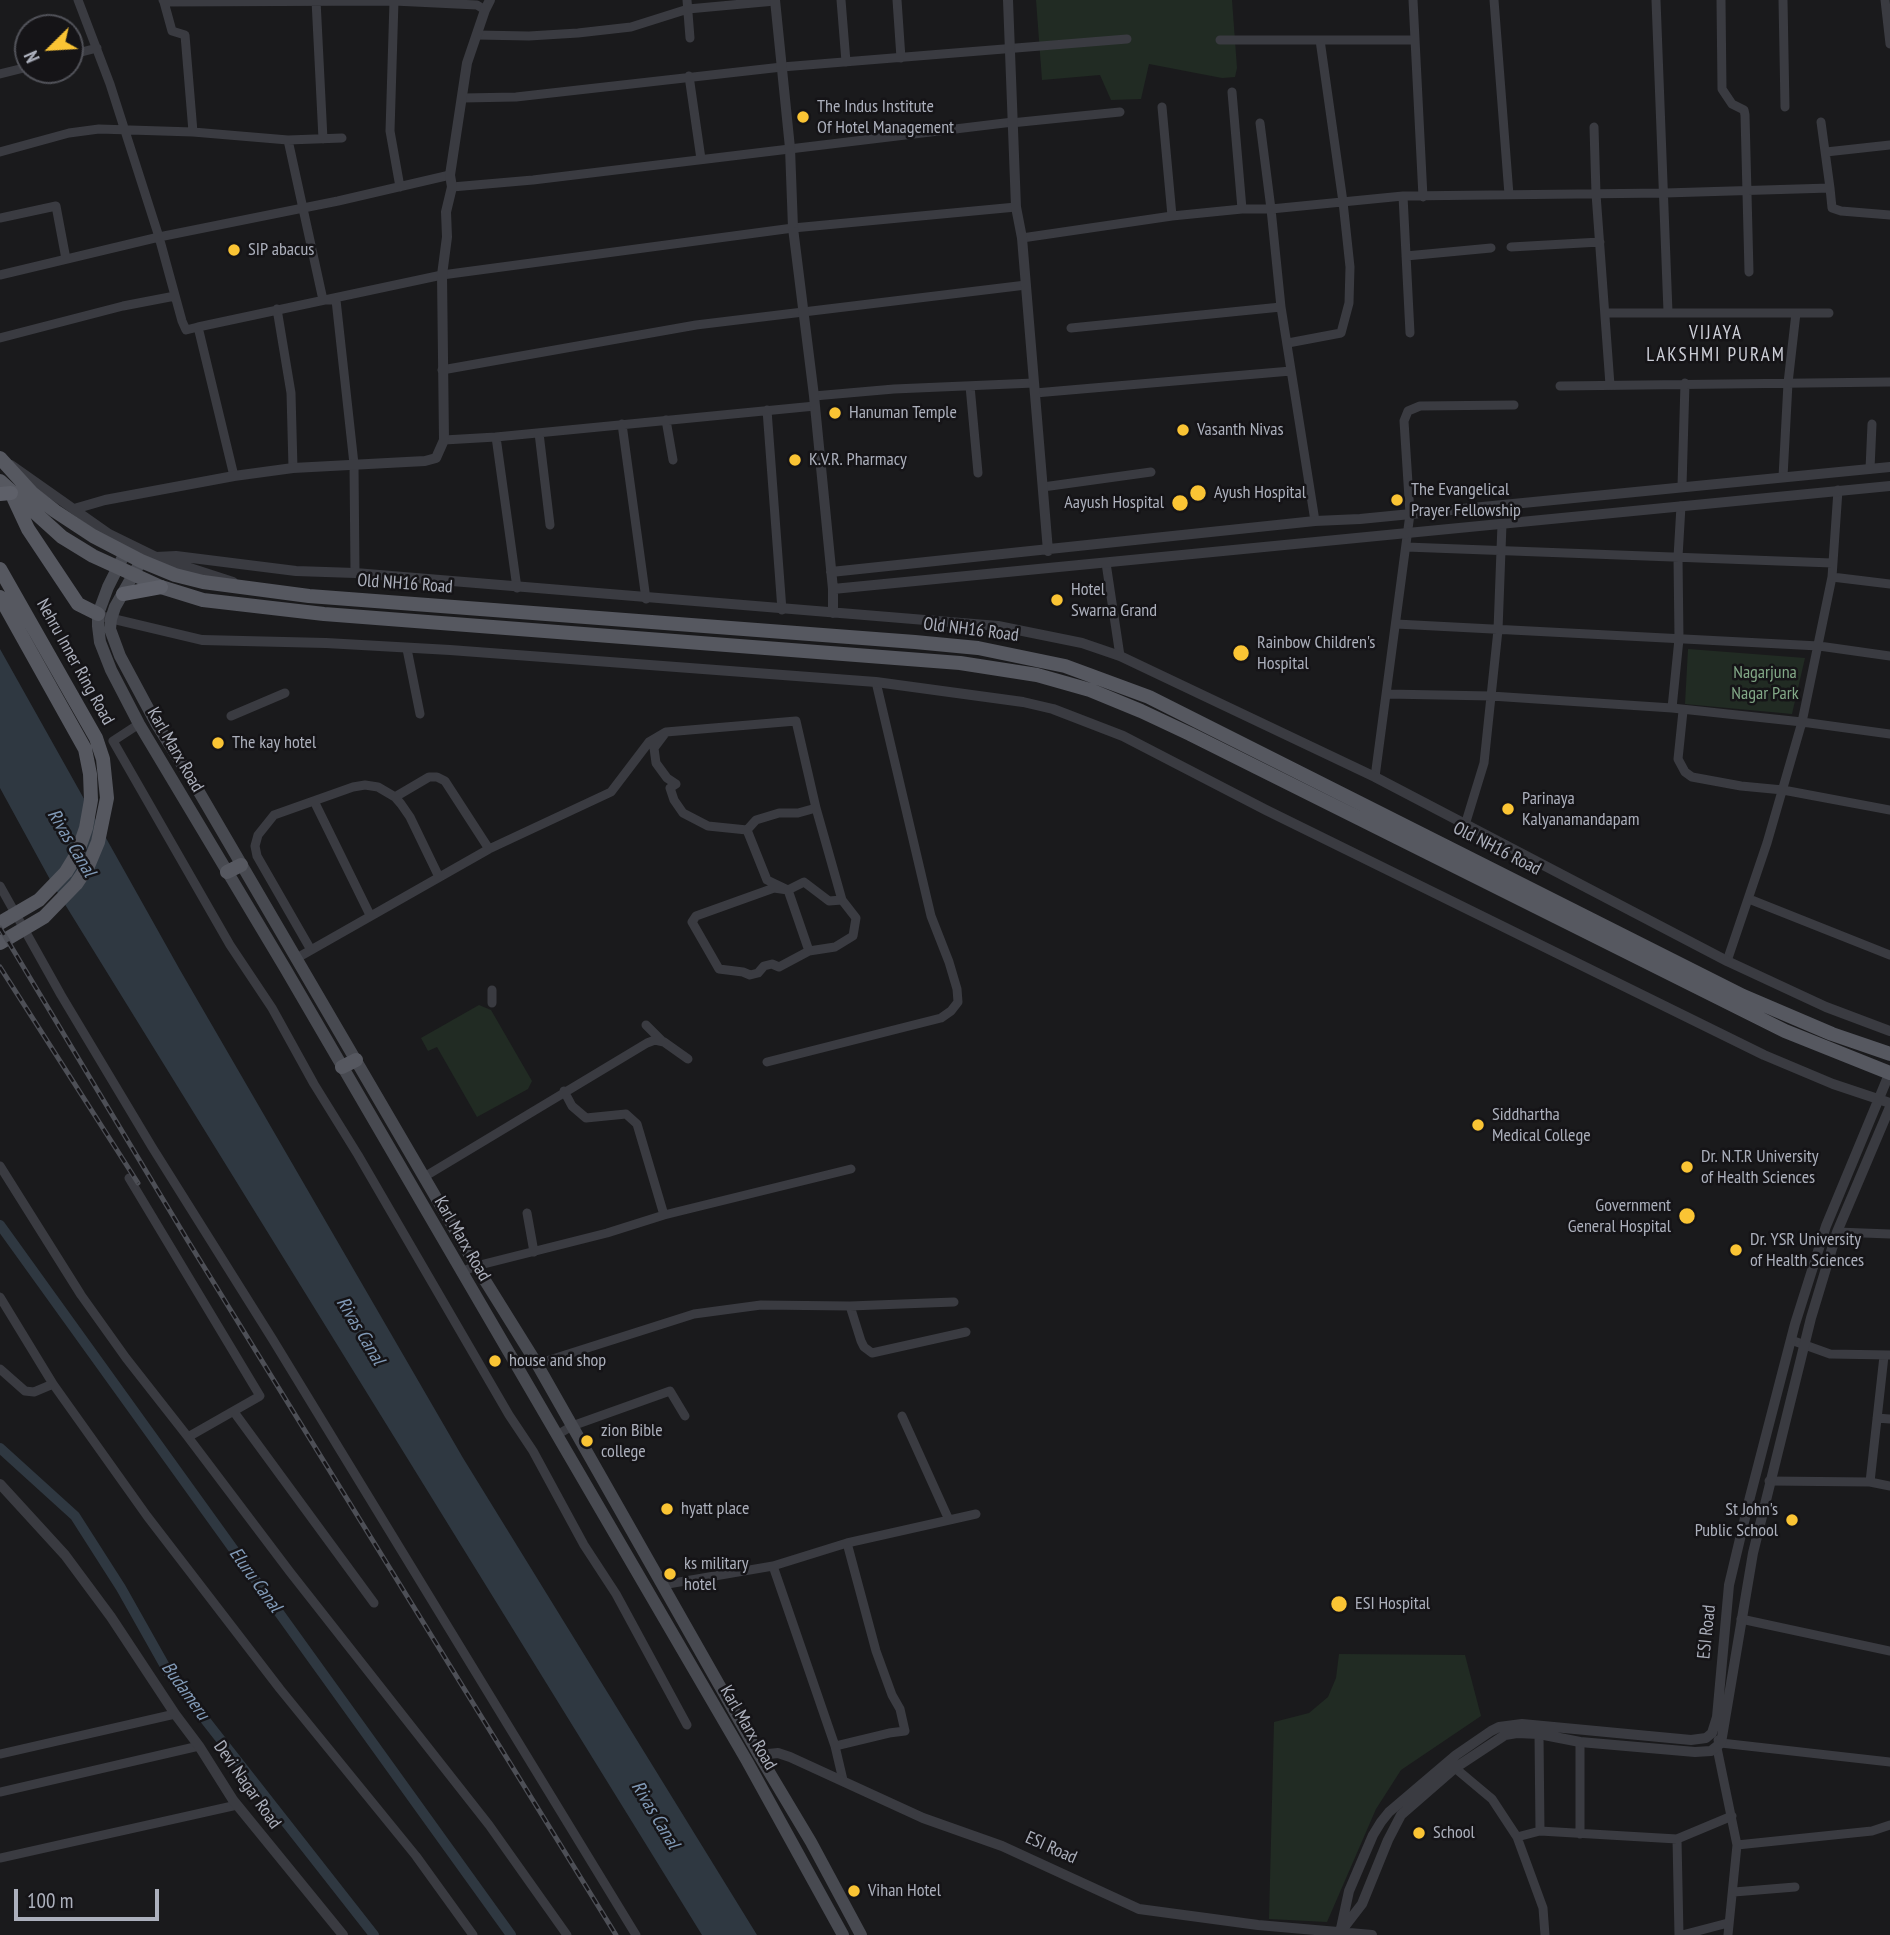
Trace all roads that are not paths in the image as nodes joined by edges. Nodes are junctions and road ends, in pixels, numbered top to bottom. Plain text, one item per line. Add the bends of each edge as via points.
1 (78, 0) edge
2 (775, 0) edge
3 (841, 0) edge
4 (897, 0) edge
5 (1008, 0) edge
6 (1413, 0) edge
7 (1494, 0) edge
8 (1656, 0) edge
9 (1721, 0) edge
10 (1783, 0) edge
11 (1885, 0) edge
12 (163, 1) edge
13 (316, 1) edge
14 (394, 1) edge
15 (688, 4) edge
16 (488, 5) edge
17 (1888, 23) edge
18 (477, 35) junction
19 (690, 38) dead end
20 (1127, 39) dead end
21 (1220, 40) dead end
22 (1320, 40) junction
23 (1414, 40) junction
24 (1890, 44) edge
25 (97, 48) junction
26 (1011, 49) junction
27 (84, 51) edge
28 (901, 58) junction
29 (846, 62) junction
30 (782, 67) junction
31 (689, 76) junction
32 (1232, 92) dead end
33 (463, 98) junction
34 (1162, 107) dead end
35 (1785, 107) dead end
36 (1120, 112) dead end
37 (1012, 122) junction
38 (1821, 122) dead end
39 (1260, 123) dead end
40 (1594, 127) dead end
41 (124, 130) junction
42 (193, 132) junction
43 (342, 138) dead end
44 (323, 139) junction
45 (288, 140) junction
46 (1890, 145) edge
47 (790, 148) junction
48 (0, 152) edge
49 (1826, 152) junction
50 (701, 159) junction
51 (451, 181) junction
52 (400, 187) junction
53 (1830, 188) junction
54 (1746, 189) junction
55 (1665, 193) junction
56 (1596, 194) junction
57 (1509, 195) junction
58 (1403, 197) junction
59 (1423, 197) junction
60 (1343, 202) junction
61 (1016, 207) junction
62 (302, 208) junction
63 (1242, 209) junction
64 (1271, 209) junction
65 (1890, 215) edge
66 (1172, 216) junction
67 (0, 218) edge
68 (793, 228) junction
69 (159, 237) junction
70 (1025, 238) junction
71 (1600, 242) junction
72 (1511, 247) dead end
73 (1491, 248) dead end
74 (1406, 256) junction
75 (66, 258) junction
76 (1749, 272) dead end
77 (0, 275) edge
78 (442, 275) junction
79 (1026, 285) junction
80 (175, 296) junction
81 (323, 300) junction
82 (1281, 307) junction
83 (277, 309) junction
84 (1668, 312) junction
85 (805, 313) junction
86 (1606, 313) junction
87 (1796, 313) junction
88 (1829, 313) dead end
89 (198, 327) junction
90 (1070, 328) dead end
91 (1410, 332) dead end
92 (0, 338) edge
93 (1288, 343) junction
94 (442, 370) junction
95 (1291, 371) junction
96 (1890, 382) edge
97 (1685, 383) junction
98 (1788, 383) junction
99 (1610, 385) junction
100 (970, 386) junction
101 (1560, 386) dead end
102 (1034, 388) junction
103 (815, 401) junction
104 (1514, 405) dead end
105 (767, 410) junction
106 (666, 420) junction
107 (622, 424) junction
108 (1872, 424) dead end
109 (539, 433) junction
110 (496, 437) junction
111 (444, 440) junction
112 (0, 458) edge
113 (673, 460) dead end
114 (354, 464) junction
115 (1890, 467) edge
116 (293, 468) junction
117 (1870, 469) junction
118 (1151, 472) dead end
119 (978, 473) dead end
120 (234, 476) junction
121 (1783, 477) junction
122 (0, 481) edge
123 (1682, 486) junction
124 (1890, 486) edge
125 (1043, 487) junction
126 (1839, 490) junction
127 (6, 493) edge
128 (1681, 506) junction
129 (74, 509) junction
130 (1410, 514) junction
131 (1315, 521) junction
132 (1502, 524) junction
133 (550, 525) dead end
134 (1408, 532) junction
135 (1117, 543) junction
136 (1406, 547) junction
137 (1503, 549) junction
138 (1048, 551) junction
139 (125, 553) junction
140 (156, 557) junction
141 (1678, 557) junction
142 (141, 561) junction
143 (1119, 561) junction
144 (1106, 563) junction
145 (1832, 563) junction
146 (117, 568) junction
147 (0, 569) edge
148 (831, 572) junction
149 (355, 573) junction
150 (134, 576) junction
151 (1832, 577) junction
152 (1890, 584) edge
153 (161, 587) junction
154 (517, 588) junction
155 (833, 589) junction
156 (257, 590) junction
157 (123, 594) junction
158 (0, 597) edge
159 (646, 599) junction
160 (782, 610) junction
161 (833, 614) junction
162 (105, 617) junction
163 (1396, 624) junction
164 (1498, 630) junction
165 (1679, 639) junction
166 (1819, 646) junction
167 (407, 649) junction
168 (1120, 656) junction
169 (1890, 656) edge
170 (876, 682) junction
171 (285, 693) dead end
172 (1387, 694) junction
173 (1491, 696) junction
174 (1672, 708) junction
175 (1683, 711) junction
176 (420, 714) dead end
177 (231, 716) dead end
178 (1802, 722) junction
179 (139, 724) junction
180 (666, 732) junction
181 (1890, 734) edge
182 (1375, 777) junction
183 (1783, 790) junction
184 (394, 797) junction
185 (314, 801) junction
186 (816, 808) junction
187 (1890, 810) edge
188 (1465, 825) junction
189 (747, 830) junction
190 (489, 849) junction
191 (234, 868) junction
192 (439, 877) junction
193 (0, 886) edge
194 (788, 890) junction
195 (1749, 899) junction
196 (842, 900) junction
197 (370, 915) junction
198 (0, 923) edge
199 (0, 943) edge
200 (311, 950) junction
201 (809, 951) junction
202 (1890, 955) edge
203 (297, 957) junction
204 (1727, 961) junction
205 (492, 990) dead end
206 (492, 1003) dead end
207 (646, 1025) dead end
208 (1890, 1031) edge
209 (664, 1042) junction
210 (1890, 1054) edge
211 (688, 1059) dead end
212 (767, 1062) dead end
213 (349, 1063) junction
214 (1890, 1073) edge
215 (564, 1091) junction
216 (1878, 1100) junction
217 (1890, 1105) edge
218 (0, 1166) edge
219 (851, 1169) dead end
220 (424, 1177) junction
221 (129, 1178) dead end
222 (527, 1213) dead end
223 (664, 1215) junction
224 (1837, 1232) junction
225 (1890, 1234) edge
226 (534, 1252) junction
227 (476, 1266) junction
228 (461, 1272) junction
229 (0, 1297) edge
230 (954, 1303) dead end
231 (850, 1306) junction
232 (966, 1332) dead end
233 (1791, 1340) junction
234 (1804, 1344) junction
235 (1887, 1356) edge
236 (537, 1364) junction
237 (0, 1369) edge
238 (53, 1384) junction
239 (234, 1412) junction
240 (685, 1416) dead end
241 (902, 1416) dead end
242 (1877, 1418) junction
243 (1890, 1419) edge
244 (572, 1426) junction
245 (557, 1435) junction
246 (188, 1437) junction
247 (1769, 1481) junction
248 (1870, 1482) junction
249 (0, 1484) edge
250 (1890, 1486) edge
251 (976, 1514) dead end
252 (949, 1520) junction
253 (846, 1543) junction
254 (774, 1566) junction
255 (662, 1586) junction
256 (374, 1603) dead end
257 (1741, 1619) junction
258 (694, 1640) junction
259 (681, 1648) junction
260 (1890, 1651) edge
261 (175, 1714) junction
262 (687, 1725) dead end
263 (1712, 1733) junction
264 (1539, 1734) junction
265 (1580, 1742) junction
266 (199, 1745) junction
267 (835, 1746) junction
268 (1719, 1746) junction
269 (0, 1754) edge
270 (759, 1755) junction
271 (1890, 1762) edge
272 (1455, 1768) junction
273 (843, 1780) junction
274 (0, 1792) edge
275 (237, 1805) junction
276 (1732, 1816) junction
277 (1890, 1825) edge
278 (1540, 1831) junction
279 (1580, 1833) junction
280 (1517, 1837) junction
281 (1677, 1839) junction
282 (811, 1842) junction
283 (1737, 1845) junction
284 (797, 1850) junction
285 (0, 1858) edge
286 (1795, 1887) dead end
287 (1734, 1892) junction
288 (1728, 1923) junction
289 (1339, 1934) edge
290 (343, 1935) edge
291 (473, 1935) edge
292 (567, 1935) edge
293 (636, 1935) edge
294 (843, 1935) edge
295 (861, 1935) edge
296 (1372, 1935) edge
297 (1545, 1935) edge
298 (1681, 1935) edge
299 (1728, 1935) edge

1 - 25 street
2 - 15 street
2 - 30 street
3 - 29 street
4 - 28 street
5 - 26 street
6 - 23 street
7 - 57 street
8 - 55 street
9 - 54 street via 1722,89 1732,104 1744,110
10 - 35 street
11 - 17 street
12 - 13 street
12 - 42 street via 172,31 185,35
13 - 14 street
13 - 44 street
14 - 16 street
14 - 52 street via 390,131
15 - 18 street via 631,27 529,36
15 - 19 street
16 - 18 street
17 - 24 street
18 - 33 street via 467,63
20 - 26 street
21 - 22 street
22 - 23 street
22 - 60 street
23 - 59 street
25 - 27 street
25 - 41 street
26 - 28 street
26 - 37 street
28 - 29 street
29 - 30 street
30 - 31 street
30 - 47 street
31 - 33 street via 516,97
31 - 50 street
32 - 63 street
33 - 51 street
34 - 66 street
36 - 37 street
37 - 47 street
37 - 61 street
38 - 49 street
39 - 64 street
40 - 56 street
41 - 42 street
41 - 48 street via 69,133
41 - 69 street
42 - 45 street
43 - 44 street
44 - 45 street
45 - 62 street
46 - 49 street
47 - 50 street
47 - 68 street
49 - 53 street
50 - 51 street via 533,180
51 - 52 street
51 - 78 street
52 - 62 street
53 - 54 street
53 - 65 street via 1832,208
54 - 55 street
54 - 76 street
55 - 56 street
55 - 84 street
56 - 57 street
56 - 71 street
57 - 59 street
58 - 59 street
58 - 60 street
58 - 74 street
60 - 64 street
60 - 93 street via 1350,267 1349,303 1341,333
61 - 68 street
61 - 70 street
62 - 69 street
62 - 81 street
63 - 64 street
63 - 66 street
64 - 82 street
66 - 70 street
67 - 75 street via 56,206
68 - 78 street
68 - 85 street
69 - 75 street
69 - 80 street
70 - 79 street
71 - 72 street
71 - 86 street
73 - 74 street
74 - 91 street
75 - 77 street
78 - 81 street
78 - 94 street
79 - 85 street
79 - 102 street
80 - 89 street via 186,330
80 - 92 street
81 - 83 street
81 - 114 street via 336,300
82 - 90 street
82 - 93 street
83 - 89 street
83 - 116 street via 291,393
84 - 86 street
84 - 87 street
85 - 94 street via 696,325
85 - 103 street
86 - 99 street
87 - 88 street
87 - 98 street
89 - 120 street
93 - 95 street
94 - 111 street
95 - 102 street
95 - 131 street
96 - 98 street
97 - 98 street
97 - 99 street
97 - 123 street
98 - 121 street
99 - 101 street
100 - 102 street
100 - 103 street via 894,389
100 - 119 street
102 - 125 street
103 - 105 street
103 - 148 street
104 - 130 street via 1420,406 1408,411 1404,421
105 - 106 street
105 - 160 street
106 - 107 street
106 - 113 street
107 - 109 street
107 - 159 street
108 - 117 street
109 - 110 street
109 - 133 street
110 - 111 street
110 - 154 street
111 - 114 street via 436,458 425,461
112 - 129 street
112 - 139 main road, Old NH16 Road via 55,511
114 - 116 street
114 - 149 street
115 - 117 street
116 - 120 street
117 - 121 street
118 - 125 street
120 - 129 street
121 - 123 street
122 - 127 main road, Old NH16 Road
123 - 130 street
124 - 126 street
125 - 138 street
126 - 128 street
126 - 145 street
127 - 146 main road, Old NH16 Road via 62,537
127 - 162 main road via 78,604
128 - 132 street
128 - 141 street
129 - 140 street via 109,534
130 - 131 street
130 - 134 street
131 - 135 street
132 - 134 street
132 - 137 street
134 - 136 street
134 - 143 street
135 - 138 street
135 - 143 street
136 - 137 street
136 - 163 street
137 - 141 street
137 - 164 street
138 - 148 street
139 - 142 main road, Old NH16 Road
139 - 146 main road, Karl Marx Road
140 - 149 street
140 - 156 street
141 - 145 street
141 - 165 street
142 - 150 main road
142 - 156 main road, Old NH16 Road via 193,579
143 - 144 street
144 - 155 street
144 - 168 street
145 - 151 street
146 - 150 main road, Old NH16 Road
146 - 162 main road, Karl Marx Road
147 - 199 main road, Nehru Inner Ring Road via 96,738 107,798 98,842 76,884 44,917
148 - 155 street
149 - 154 street
150 - 153 main road, Old NH16 Road
150 - 157 main road
151 - 152 street
151 - 166 street
153 - 157 highway
153 - 214 main road, Old NH16 Road via 203,600 324,614 960,663 1077,686 1190,734 1784,1031
154 - 159 street
155 - 161 street
156 - 210 main road, Old NH16 Road via 915,642 978,648 1065,666 1186,715 1743,996
157 - 162 main road
158 - 198 main road via 85,749 91,800 77,854 66,872 39,900
159 - 160 street
160 - 161 street
161 - 168 street via 998,626 1070,640
162 - 167 street via 202,640
162 - 179 main road, Karl Marx Road via 100,642
162 - 191 main road, Karl Marx Road via 120,656 195,785
163 - 164 street
163 - 172 street
164 - 165 street
164 - 173 street
165 - 166 street
165 - 174 street
166 - 169 street
166 - 178 street
167 - 170 street
167 - 176 street
168 - 182 street
170 - 212 street via 931,916 949,962 958,1003 941,1018
170 - 216 street via 1023,702 1123,736 1764,1055
171 - 177 street
172 - 173 street
172 - 182 street
173 - 174 street
173 - 188 street via 1484,763
174 - 175 street
175 - 178 street
175 - 183 street via 1678,759 1685,772 1712,782
178 - 181 street
178 - 183 street
179 - 191 main road, Karl Marx Road
179 - 262 street via 113,741 533,1451
180 - 186 street via 796,721
180 - 189 street via 654,748 656,763 676,784 670,788 683,813 708,826
180 - 190 street via 649,742 611,792
182 - 188 street
183 - 187 street
183 - 195 street
184 - 185 street via 365,785
184 - 190 street via 429,777 445,781
184 - 192 street via 410,817
185 - 197 street
185 - 200 street via 274,815 255,846 264,871
186 - 189 street via 756,820
186 - 196 street
188 - 204 street
189 - 194 street via 767,880
190 - 192 street
191 - 203 main road, Karl Marx Road
191 - 213 main road, Karl Marx Road
192 - 197 street
193 - 293 street via 152,1147
194 - 196 street via 804,882 830,901
194 - 201 street
194 - 201 street via 774,888 696,916 692,922 719,969 750,975 764,966 779,967
195 - 202 street
195 - 204 street
196 - 201 street via 856,918 853,936 835,947
197 - 200 street
200 - 203 street
203 - 213 main road, Karl Marx Road
204 - 208 street
205 - 206 street
207 - 209 street
209 - 211 street
209 - 215 street via 647,1043
213 - 220 main road, Karl Marx Road
213 - 228 main road, Karl Marx Road
214 - 216 street, ESI Road
215 - 220 street
215 - 223 street via 586,1118 626,1114 637,1124
216 - 217 street
216 - 233 street, ESI Road via 1826,1226
217 - 224 street, ESI Road
218 - 246 street via 82,1295
219 - 223 street
220 - 227 main road, Karl Marx Road
221 - 239 street via 260,1396
222 - 226 street
223 - 226 street
224 - 225 street
224 - 234 street, ESI Road
226 - 227 street
227 - 228 street
227 - 236 main road, Karl Marx Road
228 - 245 main road, Karl Marx Road
229 - 238 street
230 - 231 street
231 - 232 street via 864,1347 872,1353
231 - 236 street via 761,1305 694,1314
233 - 234 street
233 - 263 street, ESI Road via 1729,1585
234 - 235 street via 1830,1354
234 - 247 street, ESI Road
235 - 242 street
236 - 244 main road, Karl Marx Road
237 - 238 street via 25,1391
238 - 291 street via 147,1516 416,1856
239 - 246 street
239 - 256 street
240 - 244 street via 670,1391
241 - 252 street
242 - 243 street
242 - 248 street
244 - 245 street
244 - 255 main road, Karl Marx Road
245 - 259 main road, Karl Marx Road
246 - 292 street via 489,1825
247 - 248 street
247 - 257 street, ESI Road
248 - 250 street
249 - 261 street, Devi Nagar Road via 73,1564
251 - 252 street
252 - 253 street
253 - 254 street
253 - 267 street via 876,1651 905,1731
254 - 255 street
254 - 267 street
255 - 258 main road, Karl Marx Road
257 - 260 street
257 - 268 street, ESI Road
258 - 259 main road
258 - 270 main road, Karl Marx Road
259 - 284 main road, Karl Marx Road
261 - 266 street, Devi Nagar Road
261 - 269 street
263 - 268 street
263 - 289 street via 1691,1740 1522,1724 1491,1731 1456,1755 1381,1822 1349,1891
264 - 265 street
264 - 272 street via 1505,1735
264 - 278 street
265 - 268 street via 1695,1752
265 - 279 street
266 - 274 street
266 - 275 street, Devi Nagar Road
267 - 273 street
268 - 271 street
268 - 276 street
270 - 273 street, ESI Road via 778,1753
270 - 282 main road, Karl Marx Road
272 - 280 street via 1492,1799
272 - 289 street via 1401,1815 1362,1904
273 - 289 street, ESI Road via 1139,1909
275 - 285 street
275 - 290 street, Devi Nagar Road
276 - 281 street
276 - 283 street
277 - 283 street
278 - 279 street
278 - 280 street
279 - 281 street
280 - 297 street via 1543,1908
281 - 298 street
282 - 284 main road
282 - 295 main road, Karl Marx Road
283 - 287 street
284 - 294 main road, Karl Marx Road
286 - 287 street
287 - 288 street
288 - 298 street
288 - 299 street
289 - 296 street, ESI Road

